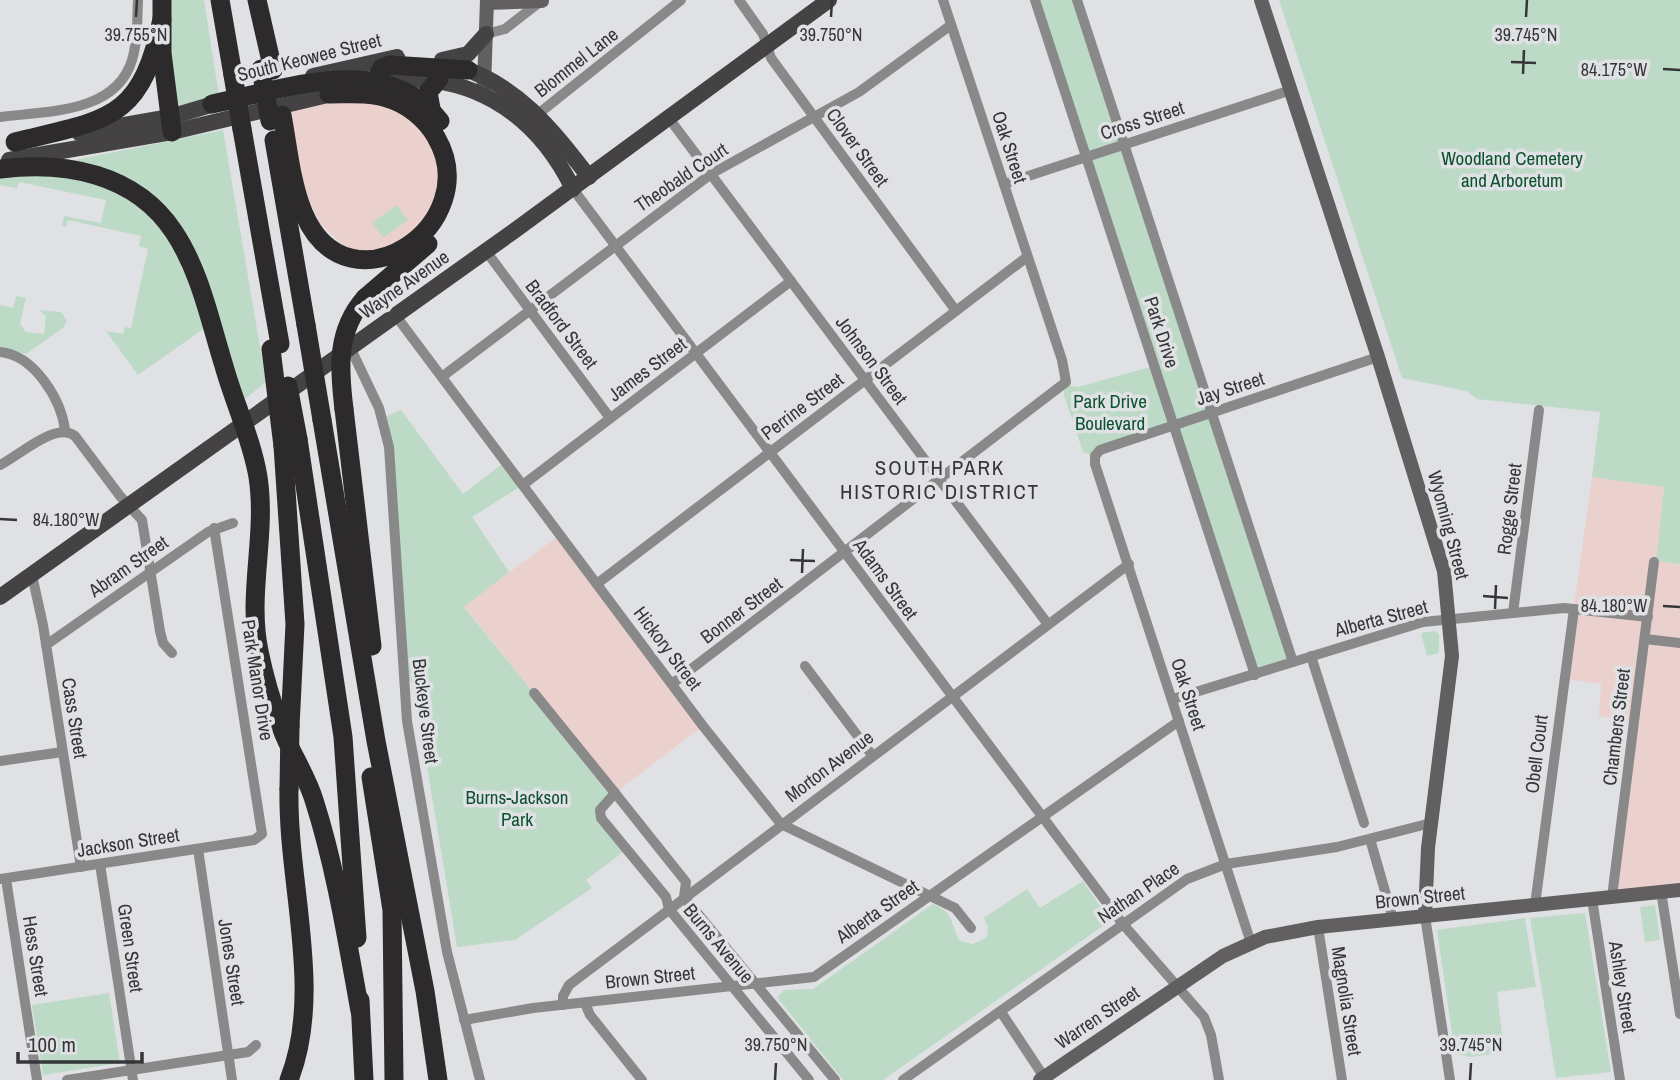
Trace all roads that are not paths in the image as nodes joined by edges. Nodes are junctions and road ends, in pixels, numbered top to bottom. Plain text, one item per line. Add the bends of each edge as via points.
1 (138, 0) edge
2 (220, 0) edge
3 (248, 0) edge
4 (257, 0) edge
5 (542, 0) edge
6 (681, 0) edge
7 (739, 0) edge
8 (829, 0) edge
9 (943, 0) edge
10 (1035, 0) edge
11 (1077, 0) edge
12 (1261, 0) edge
13 (487, 1) edge
14 (162, 10) edge
15 (951, 25) junction
16 (486, 34) junction
17 (766, 46) junction
18 (267, 69) junction
19 (437, 70) junction
20 (476, 74) junction
21 (385, 90) junction
22 (1291, 90) junction
23 (329, 94) joint
24 (483, 94) junction
25 (212, 104) junction
26 (431, 109) junction
27 (538, 114) junction
28 (0, 117) edge
29 (668, 117) junction
30 (815, 117) junction
31 (276, 118) junction
32 (171, 124) junction
33 (531, 130) junction
34 (7, 144) edge
35 (1123, 145) junction
36 (1086, 157) junction
37 (0, 162) edge
38 (0, 169) edge
39 (711, 174) junction
40 (589, 177) junction
41 (1004, 184) junction
42 (573, 189) junction
43 (615, 245) junction
44 (486, 251) junction
45 (1027, 257) junction
46 (791, 281) junction
47 (956, 310) junction
48 (529, 311) junction
49 (396, 316) junction
50 (350, 347) junction
51 (0, 352) edge
52 (696, 354) junction
53 (1378, 357) junction
54 (443, 376) junction
55 (865, 380) junction
56 (1064, 385) joint
57 (1539, 410) dead end
58 (1211, 412) junction
59 (610, 418) junction
60 (241, 424) junction
61 (1174, 424) junction
62 (65, 430) junction
63 (290, 443) junction
64 (770, 452) junction
65 (1096, 456) joint
66 (0, 465) edge
67 (940, 480) junction
68 (524, 484) junction
69 (130, 504) junction
70 (233, 523) dead end
71 (215, 528) junction
72 (845, 553) junction
73 (1654, 562) dead end
74 (1129, 564) junction
75 (151, 571) junction
76 (32, 575) junction
77 (597, 583) junction
78 (0, 597) edge
79 (1574, 609) junction
80 (1513, 613) junction
81 (1648, 617) junction
82 (1451, 619) junction
83 (1047, 623) junction
84 (1645, 639) junction
85 (1680, 643) edge
86 (46, 645) junction
87 (172, 653) dead end
88 (1311, 656) junction
89 (1293, 662) junction
90 (805, 666) dead end
91 (1255, 675) junction
92 (673, 683) junction
93 (534, 692) dead end
94 (950, 696) junction
95 (1173, 699) junction
96 (1179, 721) junction
97 (376, 741) junction
98 (62, 752) junction
99 (872, 755) junction
100 (0, 761) edge
101 (615, 793) junction
102 (392, 814) junction
103 (1042, 817) junction
104 (1364, 823) dead end
105 (1431, 823) junction
106 (781, 824) junction
107 (260, 838) joint
108 (1370, 839) junction
109 (198, 849) junction
110 (100, 864) junction
111 (1226, 864) junction
112 (81, 867) junction
113 (3, 879) edge
114 (1680, 890) edge
115 (1661, 891) junction
116 (929, 895) junction
117 (684, 897) junction
118 (1612, 897) junction
119 (1592, 899) junction
120 (1535, 905) junction
121 (668, 909) junction
122 (1425, 916) junction
123 (1393, 919) junction
124 (1122, 923) junction
125 (1318, 927) junction
126 (971, 928) dead end
127 (1251, 943) junction
128 (836, 961) joint
129 (757, 985) junction
130 (1177, 986) junction
131 (733, 987) junction
132 (585, 1003) junction
133 (563, 1005) junction
134 (360, 1011) junction
135 (1000, 1012) junction
136 (1680, 1014) edge
137 (464, 1020) junction
138 (429, 1023) junction
139 (256, 1045) dead end
140 (228, 1055) junction
141 (133, 1075) edge
142 (1042, 1078) edge
143 (37, 1080) edge
144 (67, 1080) edge
145 (232, 1080) edge
146 (289, 1080) edge
147 (364, 1080) edge
148 (394, 1080) edge
149 (438, 1080) edge
150 (449, 1080) edge
151 (480, 1080) edge
152 (642, 1080) edge
153 (808, 1080) edge
154 (835, 1080) edge
155 (903, 1080) edge
156 (1219, 1080) edge
157 (1342, 1080) edge
158 (1450, 1080) edge
159 (1620, 1080) edge

1 - 28 street via 132,60 123,79 107,94 81,106
2 - 63 highway, bridge
3 - 18 highway
4 - 18 highway
5 - 13 street
5 - 16 street via 505,29
6 - 27 street, Blommel Lane
7 - 17 street, Clover Street
8 - 17 main road, Wayne Avenue
9 - 15 street, Oak Street
10 - 36 street, Park Drive
11 - 35 street, Park Drive
12 - 22 street, Wyoming Street
13 - 16 street
14 - 32 highway
14 - 34 highway via 148,72 129,101 90,122
15 - 30 street, Theobald Court via 859,92
15 - 41 street, Oak Street
16 - 19 main road via 468,54
16 - 20 street
17 - 29 main road, Wayne Avenue
17 - 30 street, Clover Street
18 - 31 highway, bridge
19 - 20 main road, South Keowee Street
19 - 21 main road, South Keowee Street
19 - 24 main road, South Keowee Street
19 - 25 main road, South Keowee Street via 387,58
19 - 26 highway via 428,92
20 - 21 highway via 390,65 379,74
20 - 24 street
20 - 27 main road, South Keowee Street via 513,93
21 - 23 highway
21 - 25 highway via 362,78 344,78
21 - 26 highway via 399,88
21 - 31 highway via 432,129 441,144 446,183 439,210 424,234 387,257 348,258 328,248 304,215
22 - 35 street, Cross Street
22 - 53 street, Wyoming Street
23 - 32 main road, South Keowee Street
24 - 33 main road, South Keowee Street via 513,112
25 - 32 main road, South Keowee Street
26 - 102 highway, bridge via 456,156 453,203 438,234 351,316 340,368 372,646 390,754
27 - 33 street, Blommel Lane
27 - 40 main road, South Keowee Street
29 - 39 street, Johnson Street
29 - 40 main road, Wayne Avenue
30 - 39 street, Theobald Court
30 - 47 street, Clover Street
31 - 97 highway, bridge
32 - 34 main road, South Keowee Street
32 - 37 main road, South Keowee Street
33 - 42 main road, South Keowee Street
35 - 36 street, Cross Street
35 - 58 street, Park Drive
36 - 41 street, Cross Street
36 - 61 street, Park Drive
38 - 60 highway via 32,165 87,170 148,204 173,231 191,266
39 - 43 street, Theobald Court
39 - 46 street, Johnson Street
40 - 42 main road, Wayne Avenue
41 - 45 street, Oak Street
42 - 43 street, Adams Street
42 - 44 main road, Wayne Avenue
43 - 48 street, Theobald Court
43 - 52 street, Adams Street
44 - 48 street, Bradford Street
44 - 49 main road, Wayne Avenue
45 - 47 street, Perrine Street
45 - 56 street, Oak Street via 1062,360
46 - 52 street, James Street
46 - 55 street, Johnson Street
47 - 55 street, Perrine Street
48 - 54 street, Theobald Court
48 - 59 street, Bradford Street
49 - 50 main road, Wayne Avenue
49 - 54 street, Hickory Street
50 - 60 main road, Wayne Avenue
50 - 137 street, Buckeye Street via 379,408 389,447 405,704 447,952
51 - 62 street via 27,362 60,408
52 - 59 street, James Street
52 - 64 street, Adams Street
53 - 58 street, Jay Street
53 - 82 street, Wyoming Street via 1438,548
54 - 68 street, Hickory Street
55 - 64 street, Perrine Street
55 - 67 street, Johnson Street
56 - 67 street, Bonner Street
57 - 80 street, Rogge Street
58 - 61 street, Jay Street
58 - 89 street, Park Drive
59 - 68 street, James Street
60 - 69 main road, Wayne Avenue
60 - 134 highway via 257,475 260,512 255,605 258,649 281,728 312,795 329,849
61 - 65 street, Jay Street via 1101,450
61 - 91 street, Park Drive
62 - 66 street
62 - 69 street via 75,436
63 - 134 highway via 328,625 344,749 354,855
63 - 146 highway, bridge via 295,624 289,850 305,1006 300,1046
64 - 72 street, Adams Street
64 - 77 street, Perrine Street
65 - 74 street, Oak Street
67 - 72 street, Bonner Street
67 - 83 street, Johnson Street
68 - 77 street, Hickory Street
69 - 75 street via 142,520
69 - 76 main road, Wayne Avenue
70 - 71 street, Abram Street
71 - 75 street, Abram Street
71 - 107 street, Park Manor Drive via 263,827
72 - 92 street, Bonner Street
72 - 94 street, Adams Street
73 - 81 street, Chambers Street
74 - 83 street, Morton Avenue
74 - 95 street, Oak Street
75 - 86 street, Abram Street
75 - 87 street via 163,643
76 - 78 main road, Wayne Avenue
76 - 86 street, Cass Street
77 - 92 street, Hickory Street
79 - 80 street, Alberta Street
79 - 81 street, Alberta Street
79 - 120 street, Obell Court
80 - 82 street, Alberta Street
81 - 84 street, Chambers Street
82 - 88 street, Alberta Street via 1400,627
82 - 105 street, Wyoming Street via 1451,674
83 - 94 street, Morton Avenue
84 - 85 street
84 - 118 street, Chambers Street
86 - 98 street, Cass Street
88 - 89 street, Alberta Street
88 - 104 street
89 - 91 street, Alberta Street
90 - 99 street
91 - 95 street, Alberta Street
92 - 106 street, Hickory Street
93 - 101 street, Burns Avenue
94 - 99 street, Morton Avenue
94 - 103 street, Adams Street
95 - 96 street, Oak Street
96 - 103 street, Alberta Street
96 - 111 street, Oak Street
97 - 102 highway
97 - 148 highway via 370,774 392,910
98 - 100 street
98 - 112 street, Cass Street
99 - 106 street, Morton Avenue
101 - 117 street, Burns Avenue via 687,882
101 - 121 street, Burns Avenue via 600,810 601,818 666,897
102 - 138 highway
103 - 116 street, Alberta Street
103 - 124 street, Adams Street
105 - 108 street, Nathan Place
105 - 122 street, Wyoming Street
106 - 116 street, Hickory Street
106 - 117 street, Morton Avenue
107 - 109 street, Jackson Street
108 - 111 street, Nathan Place
108 - 123 street
109 - 110 street, Jackson Street
109 - 140 street, Jones Street
110 - 112 street, Jackson Street
110 - 141 street, Green Street
111 - 124 street, Nathan Place via 1175,886
111 - 127 street, Oak Street
112 - 113 street, Jackson Street
113 - 143 street, Hess Street
114 - 115 street, Brown Street
115 - 118 street, Brown Street
115 - 136 street
116 - 126 street, Hickory Street via 962,913
116 - 128 street, Alberta Street
117 - 121 street, Morton Avenue
117 - 129 street, Burns Avenue
118 - 119 street, Brown Street
119 - 120 street, Brown Street
119 - 159 street, Ashley Street
120 - 122 street, Brown Street
121 - 131 street, Burns Avenue
121 - 133 street, Morton Avenue via 569,985
122 - 123 street, Brown Street
122 - 158 street, Wyoming Street
123 - 125 street, Brown Street
124 - 130 street, Adams Street
124 - 135 street, Nathan Place
125 - 127 street, Brown Street
125 - 157 street, Magnolia Street
127 - 130 street, Brown Street
128 - 129 street, Brown Street via 806,980
129 - 131 street, Brown Street
129 - 154 street, Burns Avenue
130 - 142 street, Warren Street
130 - 156 street, Adams Street via 1204,1017
131 - 132 street, Brown Street
131 - 153 street, Burns Avenue
132 - 133 street, Brown Street
132 - 152 street
133 - 137 street, Brown Street
134 - 147 highway
135 - 142 street
135 - 155 street, Nathan Place
137 - 151 street, Buckeye Street
138 - 149 highway
138 - 150 highway
139 - 140 street via 248,1052
140 - 141 street
140 - 145 street, Jones Street
141 - 144 street

